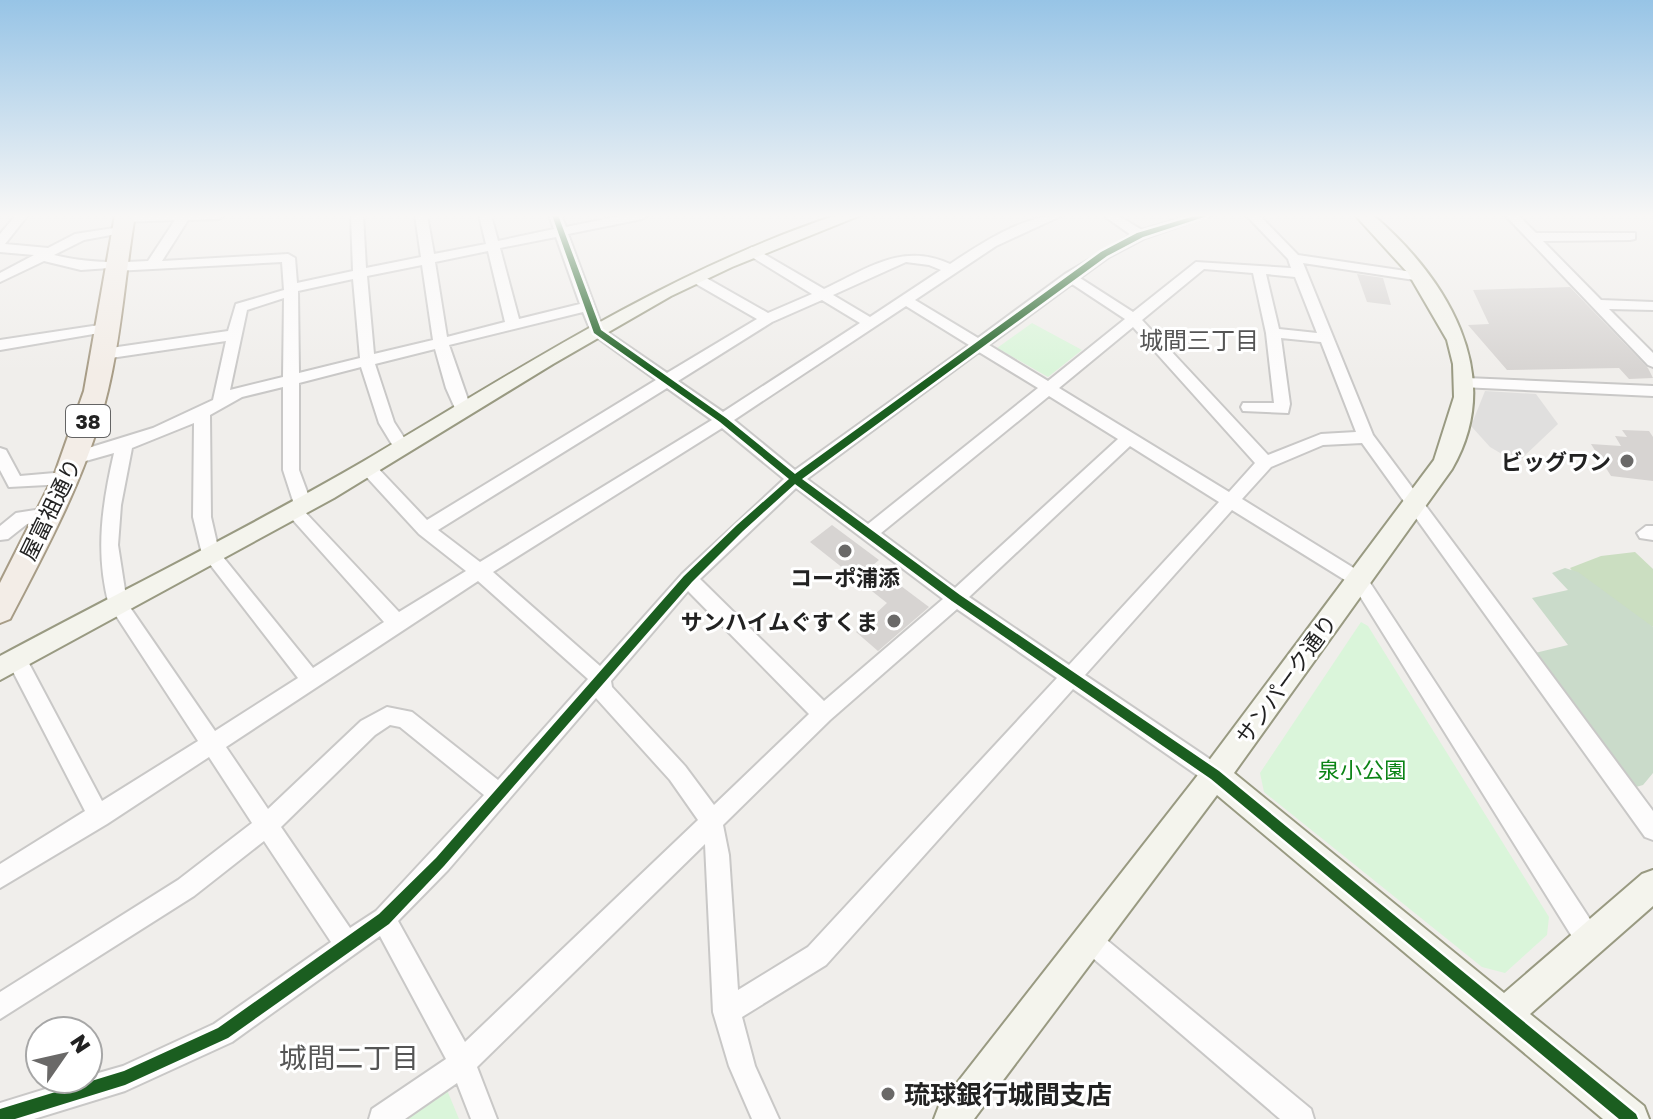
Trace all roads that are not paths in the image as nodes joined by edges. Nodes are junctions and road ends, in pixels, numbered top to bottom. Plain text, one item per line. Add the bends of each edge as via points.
1 (19, 267) edge
2 (115, 267) edge
3 (289, 267) edge
4 (362, 267) edge
5 (390, 267) edge
6 (430, 267) edge
7 (498, 267) edge
8 (572, 267) edge
9 (718, 267) edge
10 (780, 267) edge
11 (884, 267) edge
12 (945, 267) edge
13 (955, 267) edge
14 (1086, 267) edge
15 (1198, 267) edge
16 (1222, 267) edge
17 (1288, 267) edge
18 (1298, 267) edge
19 (1312, 267) edge
20 (1413, 267) edge
21 (1562, 267) edge
22 (951, 270) junction
23 (1259, 271) junction
24 (362, 273) junction
25 (1070, 277) junction
26 (1421, 277) junction
27 (0, 278) edge
28 (696, 278) junction
29 (291, 290) junction
30 (825, 294) junction
31 (906, 300) junction
32 (1599, 304) junction
33 (1653, 306) edge
34 (585, 307) junction
35 (1132, 318) junction
36 (767, 319) junction
37 (870, 323) junction
38 (513, 325) junction
39 (106, 328) junction
40 (597, 331) junction
41 (1273, 333) junction
42 (234, 335) junction
43 (1324, 338) junction
44 (441, 342) junction
45 (980, 343) junction
46 (0, 345) edge
47 (104, 354) junction
48 (367, 360) junction
49 (1653, 362) edge
50 (292, 379) junction
51 (668, 380) junction
52 (1466, 383) junction
53 (1049, 388) junction
54 (1653, 391) edge
55 (220, 403) junction
56 (1249, 407) dead end
57 (464, 411) junction
58 (202, 414) junction
59 (723, 420) junction
60 (1366, 437) junction
61 (1129, 438) junction
62 (124, 445) junction
63 (402, 447) junction
64 (0, 454) edge
65 (1265, 463) junction
66 (71, 468) junction
67 (368, 468) junction
68 (795, 479) junction
69 (23, 483) junction
70 (0, 492) edge
71 (1231, 500) junction
72 (1416, 503) junction
73 (298, 508) junction
74 (48, 514) junction
75 (425, 529) junction
76 (870, 532) junction
77 (2, 534) dead end
78 (211, 554) junction
79 (481, 573) junction
80 (688, 579) junction
81 (1359, 580) junction
82 (956, 598) junction
83 (118, 605) junction
84 (0, 611) edge
85 (397, 623) junction
86 (8, 664) edge
87 (1069, 677) junction
88 (601, 679) junction
89 (311, 680) junction
90 (823, 714) junction
91 (209, 745) junction
92 (1215, 775) junction
93 (499, 794) junction
94 (99, 817) junction
95 (710, 820) junction
96 (267, 825) junction
97 (1653, 829) edge
98 (0, 877) edge
99 (1653, 885) edge
100 (384, 919) junction
101 (1088, 939) junction
102 (1590, 942) junction
103 (348, 946) junction
104 (0, 1006) edge
105 (726, 1012) junction
106 (1506, 1013) junction
107 (462, 1063) junction
108 (1619, 1115) edge
109 (0, 1116) edge
110 (382, 1119) edge
111 (484, 1119) edge
112 (766, 1119) edge
113 (952, 1119) edge
114 (1301, 1119) edge

1 - 27 street
2 - 39 main road, 屋富祖通り / 38
3 - 29 street
4 - 24 street
5 - 24 street
6 - 44 street
7 - 38 street
8 - 34 street
9 - 28 street
10 - 30 street
11 - 30 street
12 - 22 street
13 - 22 street
14 - 25 street
15 - 35 street
16 - 23 street
17 - 23 street
18 - 43 street
19 - 26 street
20 - 26 street, サンパーク通り
21 - 32 street
22 - 31 street
23 - 41 street
24 - 29 street
24 - 48 street
25 - 35 street
25 - 45 street
26 - 52 street, サンパーク通り via 1449,327
28 - 36 street
28 - 40 street
29 - 42 street via 241,307
29 - 50 street
30 - 36 street
30 - 37 street
31 - 37 street
31 - 45 street
32 - 33 street
32 - 49 street
34 - 38 street
34 - 40 street
35 - 53 street
35 - 65 street
36 - 51 street
37 - 59 street
38 - 44 street
39 - 46 street
39 - 47 main road, 屋富祖通り / 38
40 - 51 street
40 - 57 street
41 - 43 street
41 - 56 street via 1282,409
42 - 47 street
42 - 55 street
43 - 60 street
44 - 48 street
44 - 57 street
45 - 53 street
45 - 68 street
47 - 66 main road, 屋富祖通り / 38
48 - 50 street
48 - 63 street via 386,426
50 - 55 street via 237,393
50 - 73 street via 291,470
51 - 59 street
51 - 75 street
52 - 54 street
52 - 72 street, サンパーク通り via 1461,423 1444,463
53 - 61 street
53 - 76 street
55 - 58 street
57 - 63 street
58 - 62 street
58 - 78 street via 202,517
59 - 68 street
59 - 79 street
60 - 65 street via 1321,440
60 - 72 street
61 - 71 street
61 - 82 street
62 - 66 street
62 - 83 street via 110,511 108,577
63 - 67 street
64 - 69 street via 10,479
65 - 71 street
66 - 69 street
66 - 74 main road, 屋富祖通り / 38
67 - 73 street
67 - 75 street
68 - 76 street
68 - 80 street
69 - 70 street
71 - 81 street
71 - 87 street
72 - 81 street, サンパーク通り
72 - 97 street
73 - 78 street
73 - 85 street
74 - 77 street via 22,518
74 - 84 main road, 屋富祖通り / 38
75 - 79 street
76 - 82 street
78 - 83 street
78 - 89 street
79 - 85 street
79 - 88 street
80 - 88 street
80 - 90 street
81 - 92 street, サンパーク通り
81 - 102 street
82 - 87 street
82 - 90 street
83 - 86 street
83 - 91 street
85 - 89 street
86 - 94 street
87 - 92 street
87 - 105 street via 817,956
88 - 93 street
88 - 95 street via 602,690
89 - 91 street
90 - 95 street
91 - 94 street
91 - 96 street
92 - 101 street, サンパーク通り
92 - 106 street
93 - 96 street via 397,714 368,728
93 - 100 street
94 - 98 street
95 - 105 street
95 - 107 street
96 - 103 street
96 - 104 street via 186,888
99 - 102 street
100 - 103 street
100 - 107 street
101 - 113 street, サンパーク通り
101 - 114 street
102 - 106 street
103 - 109 street via 223,1033 165,1062
105 - 112 street via 732,1044
106 - 108 street
107 - 110 street
107 - 111 street

